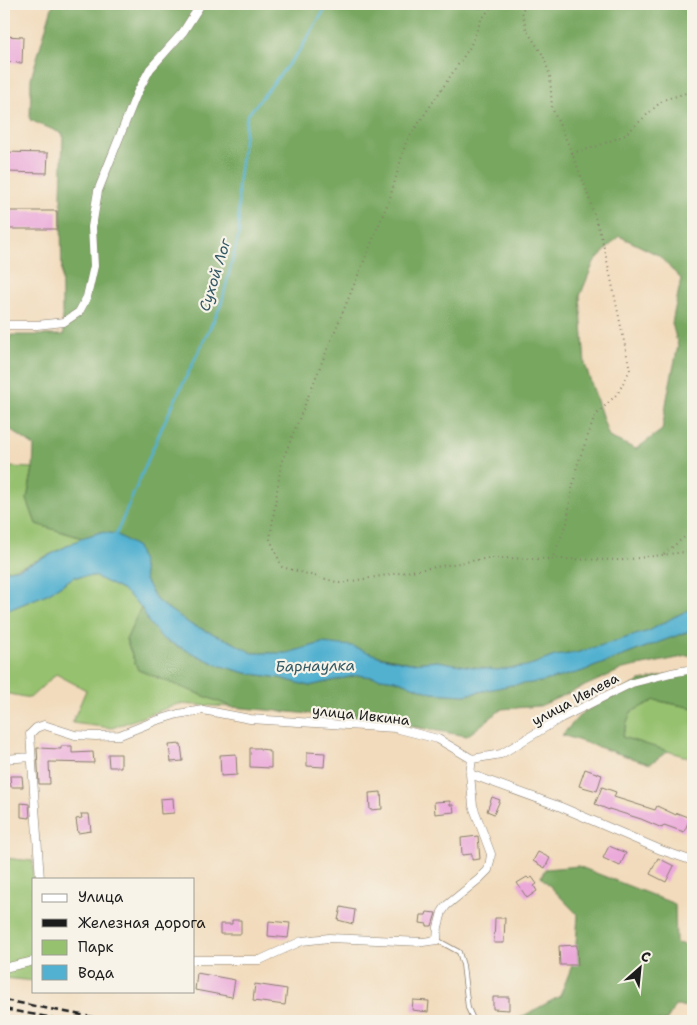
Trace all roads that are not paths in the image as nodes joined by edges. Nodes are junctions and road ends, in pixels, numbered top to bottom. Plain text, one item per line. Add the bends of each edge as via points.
1 (201, 4) edge
2 (4, 325) edge
3 (693, 669) edge
4 (31, 757) junction
5 (4, 759) edge
6 (472, 759) junction
7 (470, 774) junction
8 (693, 861) edge
9 (40, 878) edge
10 (437, 940) junction
11 (195, 960) edge
12 (32, 961) edge
13 (4, 968) edge
14 (474, 1021) edge

1 - 2 street via 183,32 150,69 115,146 98,191 92,227 94,266 87,297 79,312 64,322
3 - 6 street, улица Ивлева via 632,684 561,718 501,754
4 - 5 street
4 - 6 street, улица Ивкина via 30,734 44,725 75,735 120,734 178,714 203,710 250,719 395,728 438,739
4 - 9 street, улица Ивкина
6 - 7 street
7 - 8 street via 562,807
7 - 10 street via 474,806 491,854 490,861 488,870 480,879 446,906
10 - 11 street via 329,938 302,941 260,960
10 - 14 lane via 459,952 468,1008
12 - 13 street

